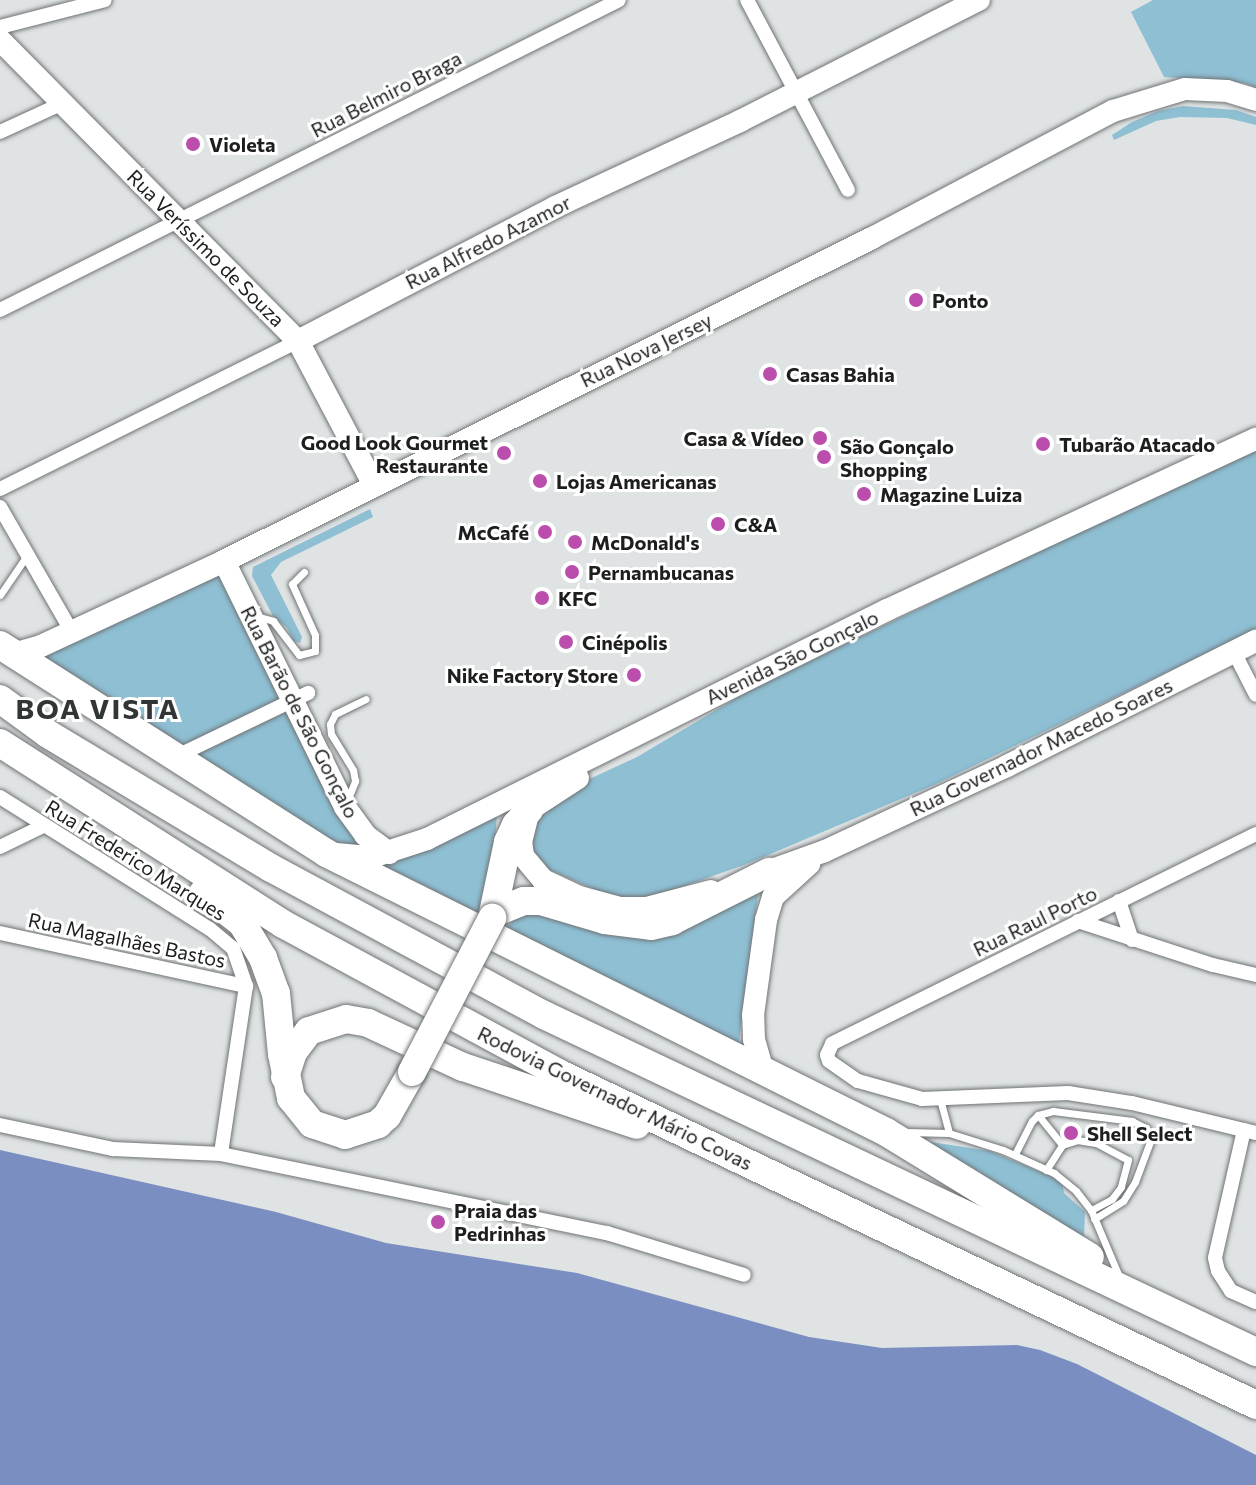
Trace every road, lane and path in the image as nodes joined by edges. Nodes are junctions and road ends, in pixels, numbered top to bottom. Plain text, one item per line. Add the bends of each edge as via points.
1 (105, 0) edge
2 (619, 0) edge
3 (747, 0) edge
4 (979, 0) edge
5 (0, 27) edge
6 (0, 40) edge
7 (794, 94) junction
8 (1256, 100) edge
9 (61, 104) junction
10 (0, 132) edge
11 (848, 190) dead end
12 (181, 221) junction
13 (0, 310) edge
14 (298, 341) junction
15 (1256, 439) edge
16 (374, 485) junction
17 (0, 489) edge
18 (0, 507) edge
19 (28, 554) junction
20 (224, 561) junction
21 (304, 572) dead end
22 (0, 595) edge
23 (251, 617) junction
24 (72, 632) junction
25 (1256, 641) edge
26 (1234, 652) junction
27 (22, 653) edge
28 (1256, 695) edge
29 (300, 696) junction
30 (0, 699) edge
31 (366, 699) dead end
32 (654, 725) junction
33 (0, 743) edge
34 (175, 758) junction
35 (0, 763) edge
36 (0, 797) edge
37 (345, 807) junction
38 (529, 810) junction
39 (43, 826) junction
40 (1256, 834) edge
41 (0, 847) edge
42 (825, 851) junction
43 (326, 853) junction
44 (389, 853) junction
45 (769, 872) junction
46 (1119, 901) junction
47 (493, 915) junction
48 (1078, 921) junction
49 (0, 933) edge
50 (1132, 940) junction
51 (1256, 975) edge
52 (246, 986) junction
53 (763, 1071) junction
54 (285, 1078) junction
55 (940, 1099) junction
56 (1038, 1115) junction
57 (0, 1125) edge
58 (1250, 1131) edge
59 (886, 1132) junction
60 (949, 1133) junction
61 (1062, 1145) junction
62 (716, 1149) junction
63 (221, 1154) junction
64 (1015, 1154) junction
65 (1046, 1170) junction
66 (1092, 1214) junction
67 (744, 1275) dead end
68 (1126, 1284) junction
69 (1256, 1302) edge
70 (1256, 1352) edge
71 (1256, 1405) edge

1 - 5 street
2 - 12 street, Rua Belmiro Braga
3 - 7 street
4 - 7 street, Rua Alfredo Azamor
6 - 9 street, Rua Veríssimo de Souza
7 - 11 street
7 - 14 street, Rua Alfredo Azamor via 555,207
8 - 16 street, Rua Nova Jersey via 1227,91 1185,89 1113,111 872,238
9 - 10 street
9 - 12 street, Rua Veríssimo de Souza
12 - 13 street, Rua Belmiro Braga
12 - 14 street, Rua Veríssimo de Souza
14 - 16 street, Rua Veríssimo de Souza
14 - 17 street, Rua Alfredo Azamor
15 - 32 street, Avenida São Gonçalo
16 - 20 street, Rua Nova Jersey
18 - 19 street
19 - 22 lane
19 - 24 street
20 - 23 street, Rua Barão de São Gonçalo
20 - 24 street, Rua Nova Jersey
21 - 23 lane via 292,584 315,635 315,651 299,655 267,616
23 - 29 street, Rua Barão de São Gonçalo
24 - 27 street, Rua Nova Jersey
25 - 26 street, Rua Governador Macedo Soares
26 - 28 street
26 - 42 street, Rua Governador Macedo Soares
27 - 34 highway
29 - 34 street
29 - 37 street, Rua Barão de São Gonçalo
30 - 68 highway via 48,734 271,868 544,1015
31 - 37 lane via 335,714 330,724 355,781
32 - 38 street via 623,753
32 - 44 street, Avenida São Gonçalo
33 - 62 highway, Rodovia Governador Mário Covas via 283,924 560,1074
34 - 43 highway
35 - 54 highway via 242,923 276,993
36 - 39 street, Rua Frederico Marques
37 - 44 street, Rua Barão de São Gonçalo via 365,835
38 - 45 street, Rua Governador Macedo Soares via 521,841 529,868 579,897 620,908 647,908
38 - 47 highway via 508,842
39 - 41 street
39 - 52 street, Rua Frederico Marques via 223,938 240,961
40 - 46 street, Rua Raul Porto
42 - 45 street, Rua Governador Macedo Soares
42 - 53 street, Rua Governador Macedo Soares via 785,882 773,897 766,920 753,1015
43 - 44 street, Avenida São Gonçalo
43 - 53 highway
45 - 47 highway via 672,921 651,926 605,920 541,901 524,901
46 - 48 street, Rua Raul Porto
46 - 50 street
47 - 54 highway, bridge via 387,1116 345,1135 312,1124 301,1114
48 - 50 street
48 - 55 street, Rua Raul Porto via 827,1050 829,1061 858,1081
49 - 52 street, Rua Magalhães Bastos
50 - 51 street
52 - 63 street
53 - 59 highway
54 - 62 highway via 293,1052 309,1031 346,1019 368,1023 463,1067
55 - 58 street via 1068,1093
55 - 60 lane
56 - 61 lane
56 - 64 lane
56 - 66 lane via 1070,1111 1146,1128 1151,1139 1135,1182 1123,1201
57 - 63 street via 113,1149
58 - 69 street via 1215,1258 1231,1291
59 - 60 lane
59 - 68 highway
60 - 64 lane
61 - 65 lane
61 - 66 lane via 1077,1140 1096,1143 1128,1160 1121,1187
62 - 71 highway, Rodovia Governador Mário Covas
63 - 67 street via 607,1233
64 - 65 lane
65 - 66 lane via 1076,1191
66 - 68 lane
68 - 70 highway

